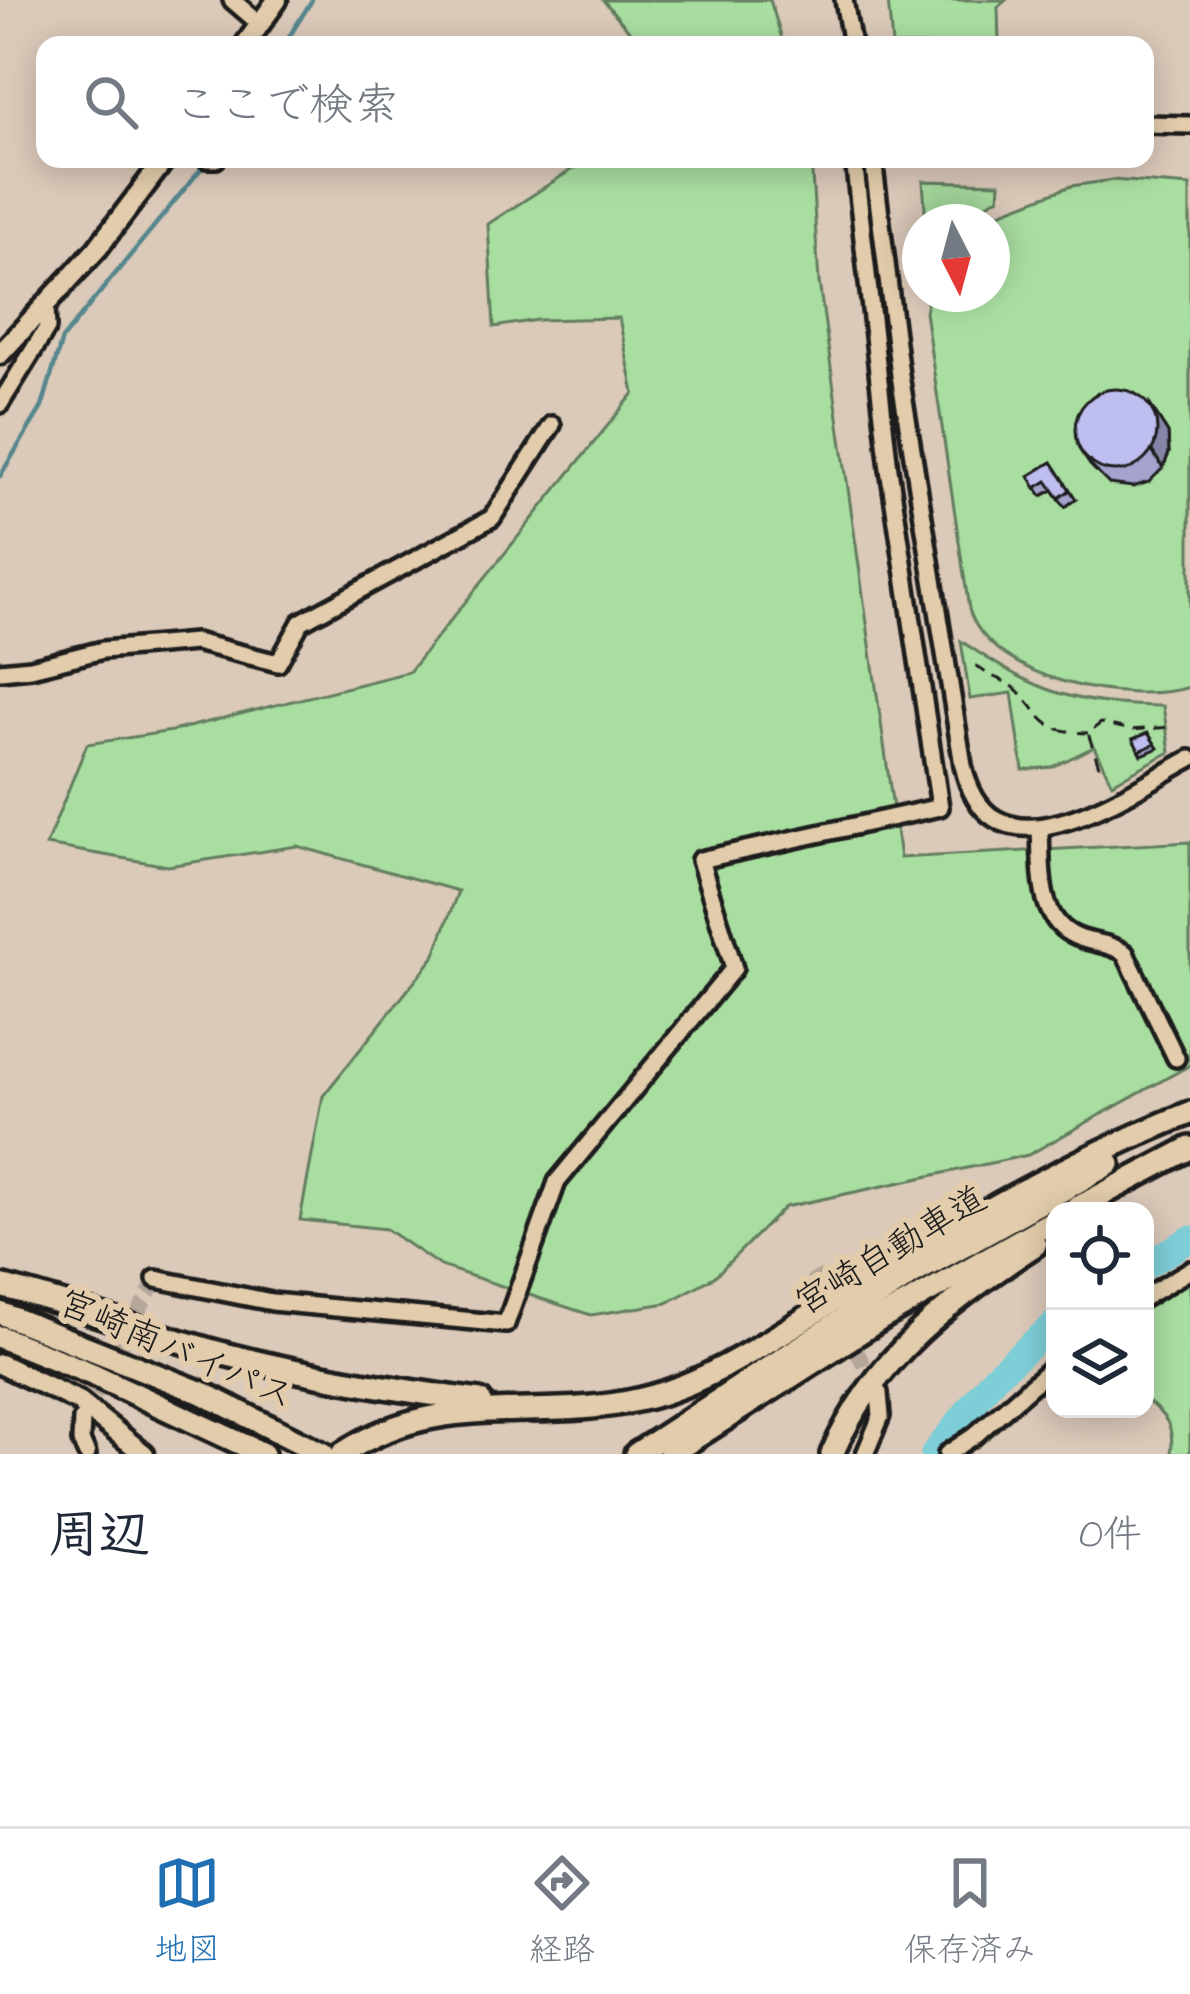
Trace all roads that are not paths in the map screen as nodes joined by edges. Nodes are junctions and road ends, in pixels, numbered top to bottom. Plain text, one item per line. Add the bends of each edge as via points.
1 (232, 0) edge
2 (277, 0) edge
3 (844, 0) edge
4 (260, 23) junction
5 (251, 36) edge
6 (850, 36) edge
7 (1154, 124) edge
8 (1190, 124) edge
9 (159, 168) edge
10 (855, 168) edge
11 (875, 168) edge
12 (46, 306) junction
13 (0, 354) edge
14 (0, 404) edge
15 (551, 425) dead end
16 (0, 671) edge
17 (1190, 759) edge
18 (1040, 828) junction
19 (1176, 1058) dead end
20 (1190, 1113) edge
21 (1190, 1123) edge
22 (1190, 1148) edge
23 (1127, 1180) junction
24 (1087, 1202) edge
25 (1096, 1202) edge
26 (1046, 1225) edge
27 (1046, 1238) edge
28 (1190, 1270) edge
29 (156, 1279) dead end
30 (0, 1286) edge
31 (1154, 1292) edge
32 (0, 1313) edge
33 (0, 1336) edge
34 (0, 1364) edge
35 (1046, 1373) edge
36 (879, 1393) tunnel mouth
37 (529, 1408) junction
38 (82, 1419) tunnel mouth
39 (294, 1438) junction
40 (677, 1450) edge
41 (87, 1454) edge
42 (144, 1454) edge
43 (263, 1454) edge
44 (323, 1454) edge
45 (339, 1454) edge
46 (636, 1454) edge
47 (832, 1454) edge
48 (866, 1454) edge
49 (946, 1454) edge

1 - 4 street
2 - 4 main road
3 - 6 street
4 - 5 main road
7 - 8 street
9 - 12 main road
10 - 29 street via 940,807 700,860 734,968 557,1182 506,1324 272,1303
11 - 18 street via 900,375 968,786 978,808 997,820
12 - 13 main road
12 - 14 street via 47,328
15 - 16 street via 491,518 301,622 278,663 195,641
17 - 18 street via 1095,810
18 - 19 street via 1045,901 1056,921 1072,936 1124,953
20 - 37 highway via 989,1210 684,1385 609,1406
21 - 46 highway, 宮崎自動車道 via 914,1273
22 - 23 highway
23 - 24 highway
23 - 25 highway
26 - 40 highway, 宮崎自動車道
27 - 47 highway via 899,1349 861,1397
28 - 31 street
30 - 37 highway via 292,1370
32 - 39 highway, 宮崎南バイパス
33 - 43 highway, 宮崎南バイパス
34 - 42 main road via 78,1401
35 - 49 street
36 - 48 street
37 - 45 highway via 461,1411 385,1429
38 - 41 street
39 - 44 highway, 宮崎南バイパス
39 - 45 main road

